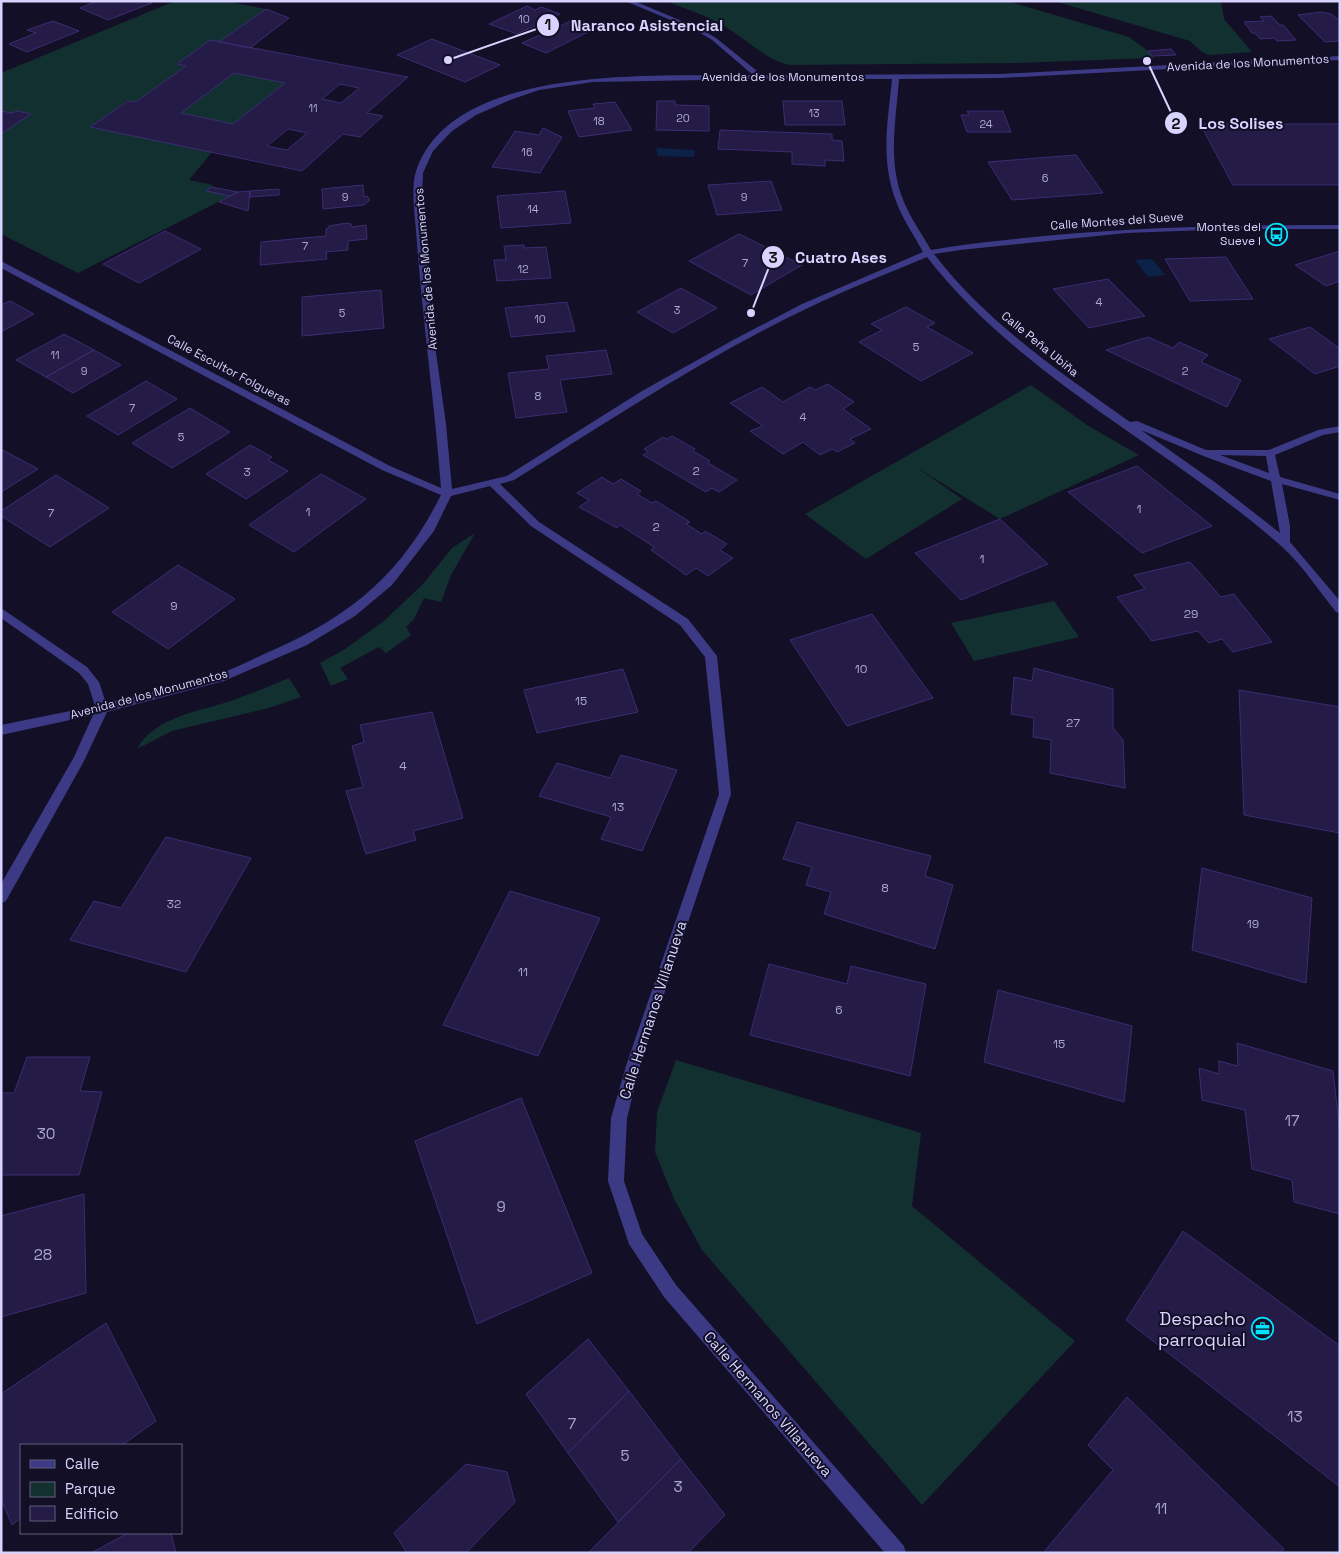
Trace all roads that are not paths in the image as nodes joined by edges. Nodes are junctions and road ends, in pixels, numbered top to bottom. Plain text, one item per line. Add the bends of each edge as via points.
1 (628, 1) edge
2 (1340, 58) edge
3 (896, 76) junction
4 (760, 77) junction
5 (1340, 227) edge
6 (928, 252) junction
7 (1, 264) edge
8 (1107, 410) junction
9 (1340, 429) edge
10 (1200, 452) junction
11 (1270, 453) junction
12 (1277, 480) junction
13 (493, 483) junction
14 (447, 494) junction
15 (1340, 497) edge
16 (1285, 543) junction
17 (1340, 609) edge
18 (1, 612) edge
19 (102, 709) junction
20 (1, 730) edge
21 (1, 897) edge
22 (897, 1553) edge

1 - 4 street via 699,30
2 - 3 street, Avenida de los Monumentos via 1000,76
3 - 4 street, Avenida de los Monumentos
3 - 6 street, Calle Peña Ubiña via 889,151 891,171 900,202
4 - 14 street, Avenida de los Monumentos via 593,80 538,88 473,113 449,129 429,150 419,173 418,198
5 - 6 street, Calle Montes del Sueve via 1126,231
6 - 8 street, Calle Peña Ubiña via 953,284 1000,329 1049,370
6 - 13 street, Calle Montes del Sueve via 805,306 738,341 644,393 510,478
7 - 14 street, Calle Escultor Folgueras via 386,468
8 - 10 street
8 - 16 street, Calle Peña Ubiña via 1212,484
9 - 11 street via 1321,432
10 - 11 street
10 - 12 street
11 - 12 street
12 - 15 street
12 - 16 street
13 - 14 street, Calle Montes del Sueve
13 - 22 street, Calle Hermanos Villanueva via 535,524 684,622 711,656 725,794 633,1066 619,1118 616,1181 636,1238 670,1291
14 - 19 street, Avenida de los Monumentos via 430,528 388,582 350,613 303,642 220,678
16 - 17 street, Calle Peña Ubiña
18 - 19 street via 83,670 93,682
19 - 20 street, Avenida de los Monumentos
19 - 21 street via 80,758

